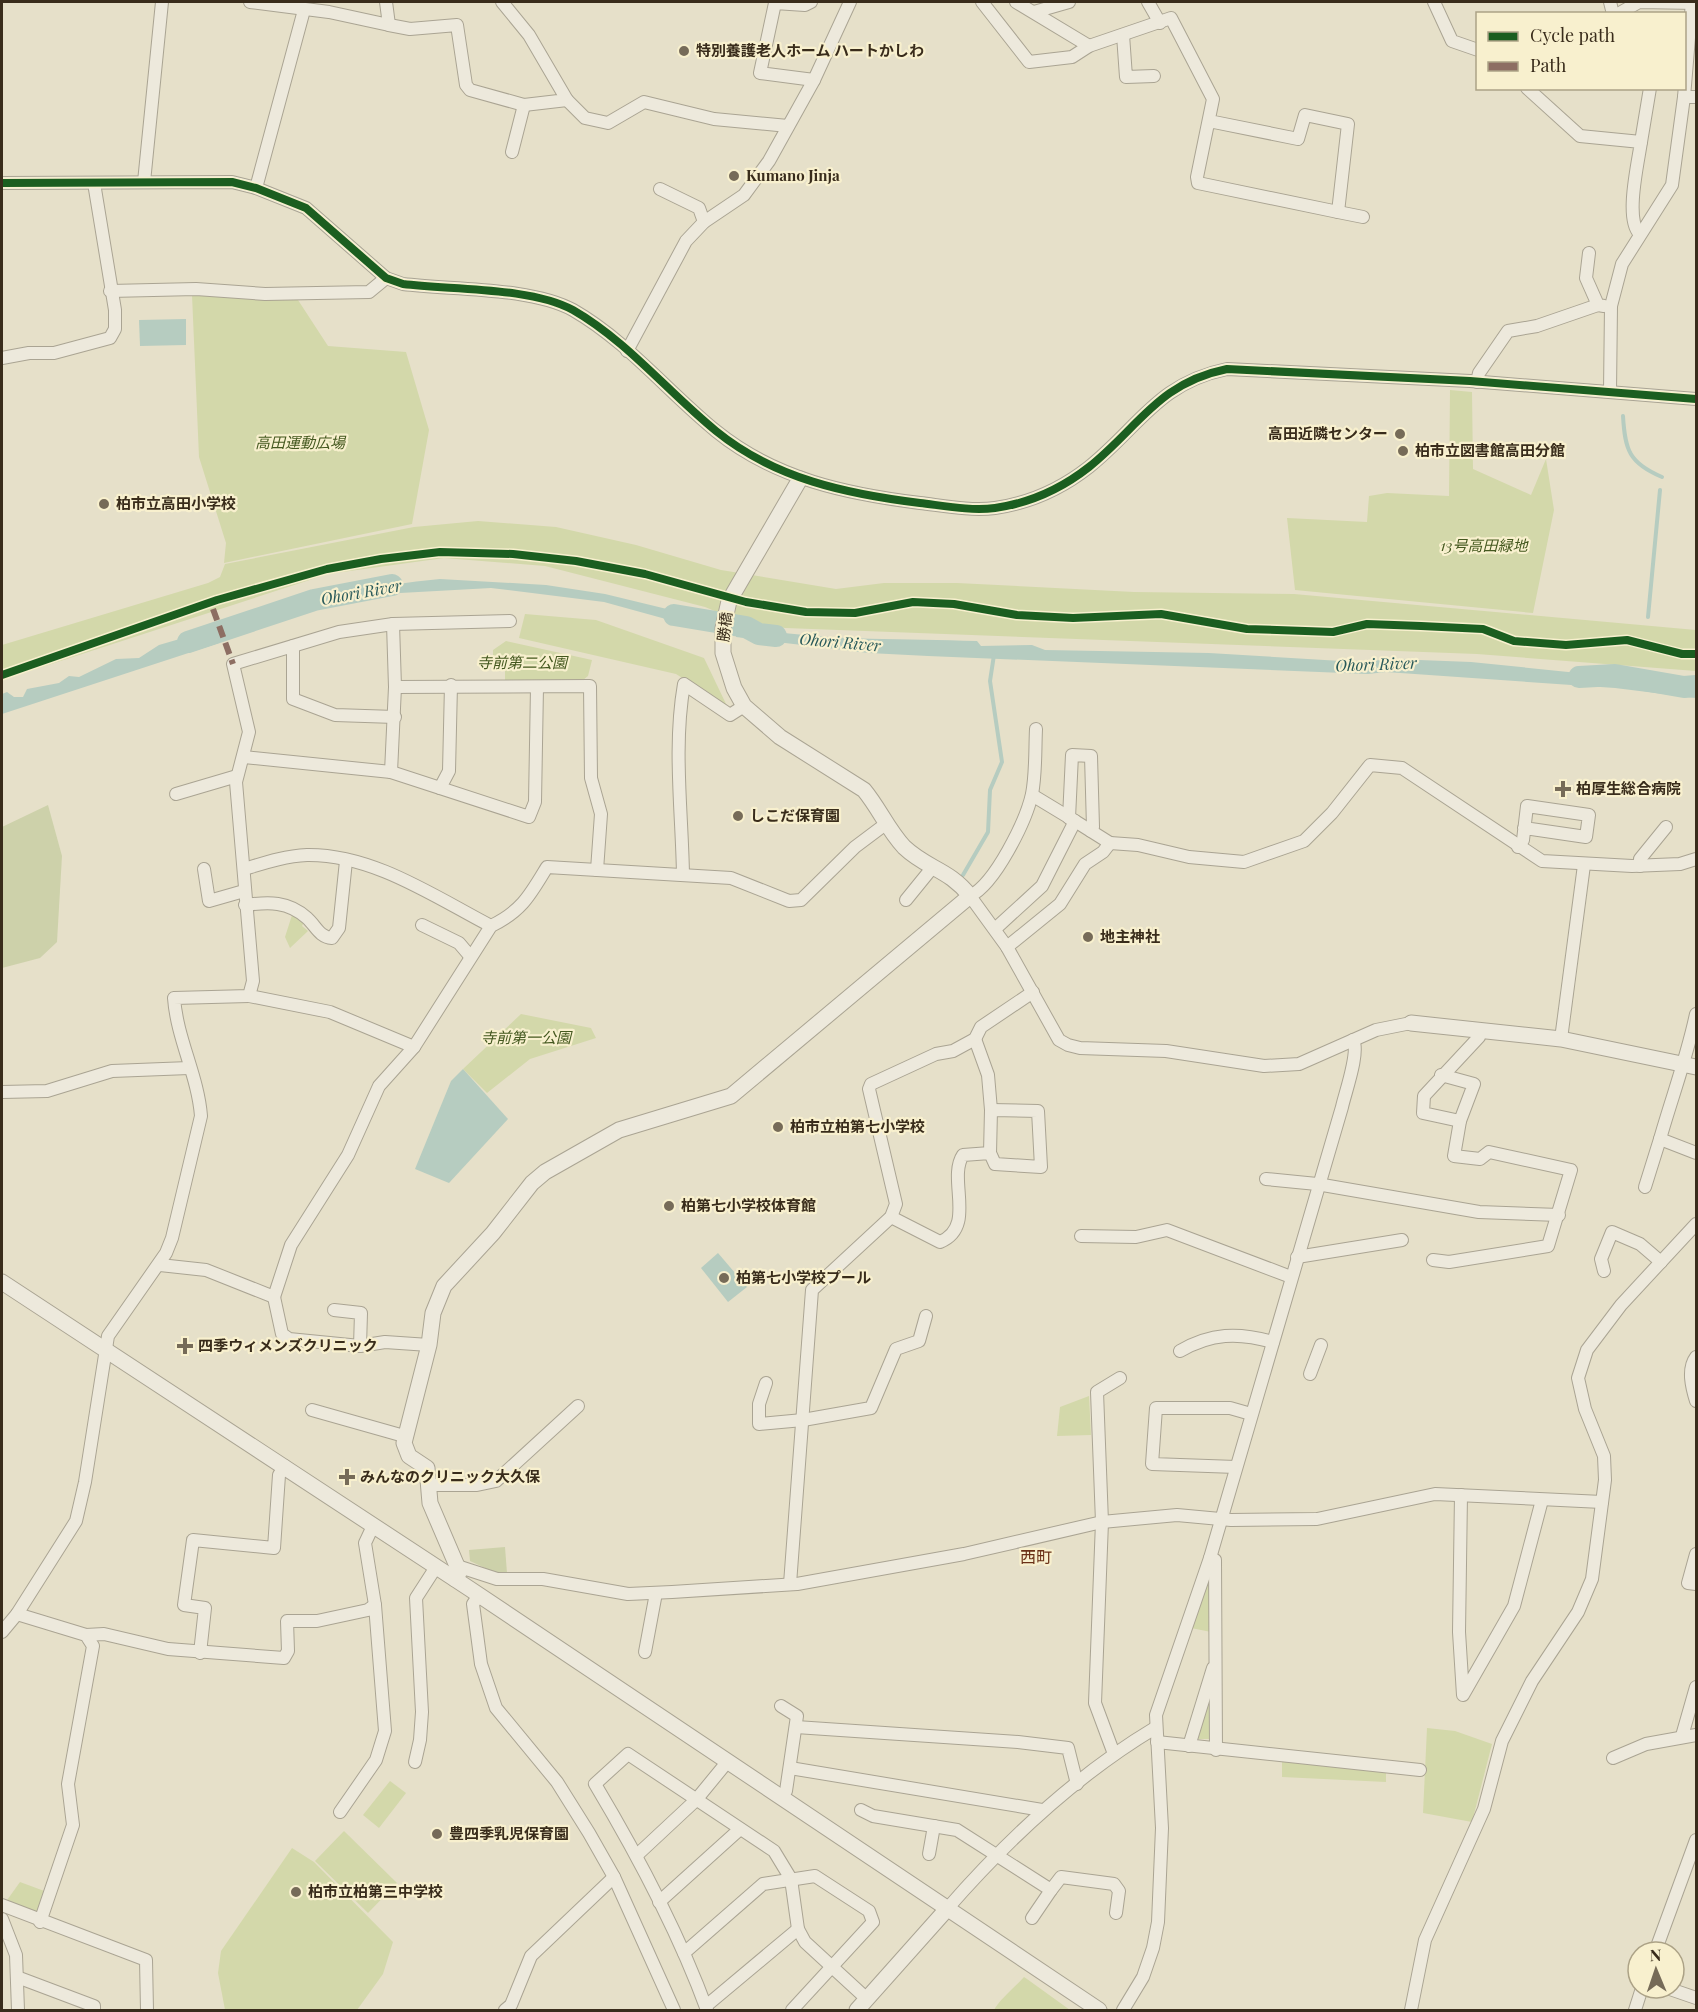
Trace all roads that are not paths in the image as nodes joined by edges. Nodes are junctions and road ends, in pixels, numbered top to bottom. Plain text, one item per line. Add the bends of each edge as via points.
1 (162, 2) edge
2 (250, 2) edge
3 (386, 2) edge
4 (502, 2) edge
5 (811, 2) edge
6 (850, 2) edge
7 (982, 2) edge
8 (1016, 2) edge
9 (1069, 2) edge
10 (1148, 2) edge
11 (1434, 2) edge
12 (1694, 2) edge
13 (329, 7) edge
14 (304, 10) junction
15 (1034, 12) junction
16 (1622, 12) edge
17 (1160, 23) junction
18 (389, 25) junction
19 (1123, 35) junction
20 (1089, 46) junction
21 (1476, 49) edge
22 (1154, 76) dead end
23 (814, 80) junction
24 (1532, 90) edge
25 (1650, 90) edge
26 (1690, 97) edge
27 (567, 100) junction
28 (524, 105) junction
29 (1209, 121) junction
30 (788, 126) junction
31 (1641, 142) junction
32 (512, 152) dead end
33 (144, 182) junction
34 (2, 183) edge
35 (94, 183) junction
36 (256, 188) junction
37 (660, 189) dead end
38 (1338, 212) junction
39 (1363, 217) dead end
40 (704, 222) junction
41 (1639, 233) junction
42 (1589, 252) dead end
43 (386, 278) junction
44 (110, 291) junction
45 (1598, 305) junction
46 (1611, 306) junction
47 (627, 351) junction
48 (2, 358) edge
49 (1477, 382) junction
50 (1610, 391) junction
51 (1696, 399) edge
52 (800, 479) junction
53 (510, 621) dead end
54 (393, 624) junction
55 (293, 646) junction
56 (450, 686) junction
57 (395, 687) junction
58 (537, 687) junction
59 (744, 706) junction
60 (395, 717) junction
61 (1036, 729) dead end
62 (244, 757) junction
63 (391, 772) junction
64 (237, 776) junction
65 (440, 788) junction
66 (176, 794) dead end
67 (1032, 795) junction
68 (1072, 820) junction
69 (887, 823) junction
70 (1666, 827) dead end
71 (1524, 828) junction
72 (1091, 831) junction
73 (1110, 843) junction
74 (1518, 847) junction
75 (1696, 859) edge
76 (346, 861) junction
77 (1584, 865) junction
78 (1640, 866) junction
79 (933, 868) junction
80 (204, 869) dead end
81 (244, 869) junction
82 (597, 870) junction
83 (683, 875) junction
84 (244, 891) junction
85 (970, 896) junction
86 (906, 900) dead end
87 (245, 905) junction
88 (422, 925) dead end
89 (491, 926) junction
90 (995, 929) junction
91 (1007, 947) junction
92 (470, 956) junction
93 (1033, 992) junction
94 (249, 996) junction
95 (1696, 1014) edge
96 (1411, 1023) joint
97 (1479, 1030) junction
98 (975, 1039) junction
99 (1561, 1039) junction
100 (1353, 1041) junction
101 (414, 1047) junction
102 (1691, 1065) edge
103 (189, 1068) junction
104 (1441, 1075) junction
105 (2, 1092) edge
106 (991, 1110) junction
107 (1460, 1121) junction
108 (1660, 1139) junction
109 (990, 1153) junction
110 (1696, 1154) edge
111 (1266, 1179) dead end
112 (1317, 1185) junction
113 (1645, 1187) dead end
114 (1559, 1215) junction
115 (891, 1217) junction
116 (1696, 1224) edge
117 (1081, 1236) dead end
118 (1402, 1240) dead end
119 (1298, 1257) junction
120 (1433, 1260) dead end
121 (1661, 1262) junction
122 (160, 1265) junction
123 (1604, 1271) dead end
124 (1291, 1277) junction
125 (2, 1282) edge
126 (274, 1297) junction
127 (334, 1310) dead end
128 (926, 1316) dead end
129 (1273, 1342) junction
130 (1321, 1345) dead end
131 (360, 1346) junction
132 (429, 1346) junction
133 (105, 1348) junction
134 (1180, 1352) dead end
135 (1696, 1357) edge
136 (1310, 1374) dead end
137 (1120, 1378) dead end
138 (766, 1383) dead end
139 (1696, 1401) edge
140 (578, 1406) dead end
141 (312, 1410) dead end
142 (1251, 1414) junction
143 (802, 1420) junction
144 (404, 1436) junction
145 (285, 1466) junction
146 (1236, 1467) junction
147 (429, 1485) junction
148 (1461, 1495) junction
149 (1542, 1500) junction
150 (1602, 1502) junction
151 (1222, 1517) junction
152 (1102, 1522) junction
153 (373, 1526) junction
154 (1696, 1554) edge
155 (1210, 1558) junction
156 (436, 1567) junction
157 (456, 1572) junction
158 (790, 1584) junction
159 (1696, 1584) edge
160 (656, 1593) junction
161 (479, 1595) junction
162 (375, 1605) junction
163 (17, 1614) junction
164 (2, 1632) edge
165 (86, 1635) junction
166 (645, 1652) dead end
167 (200, 1653) junction
168 (1216, 1655) junction
169 (1696, 1687) edge
170 (781, 1706) dead end
171 (796, 1728) junction
172 (1155, 1728) junction
173 (1696, 1735) edge
174 (1682, 1736) junction
175 (1157, 1742) junction
176 (1189, 1746) junction
177 (1216, 1750) junction
178 (1114, 1754) junction
179 (1613, 1758) dead end
180 (728, 1761) junction
181 (415, 1762) dead end
182 (790, 1768) junction
183 (1420, 1770) dead end
184 (1077, 1784) junction
185 (781, 1797) junction
186 (696, 1800) junction
187 (861, 1810) dead end
188 (1042, 1810) junction
189 (340, 1812) dead end
190 (934, 1826) junction
191 (740, 1829) junction
192 (1696, 1840) edge
193 (929, 1854) dead end
194 (996, 1854) junction
195 (637, 1855) junction
196 (1692, 1865) edge
197 (614, 1877) junction
198 (791, 1879) junction
199 (1051, 1890) junction
200 (659, 1902) junction
201 (2, 1905) edge
202 (947, 1909) junction
203 (1116, 1913) dead end
204 (1032, 1918) dead end
205 (2, 1919) edge
206 (40, 1922) junction
207 (798, 1929) junction
208 (1660, 1940) edge
209 (684, 1953) junction
210 (831, 1967) junction
211 (17, 1977) junction
212 (862, 2005) edge
213 (706, 2008) edge
214 (18, 2010) edge
215 (94, 2010) edge
216 (147, 2010) edge
217 (505, 2010) edge
218 (674, 2010) edge
219 (792, 2010) edge
220 (1099, 2010) edge
221 (1123, 2010) edge
222 (1411, 2010) edge

1 - 33 street
2 - 14 street
3 - 18 street
4 - 27 street via 529,35
5 - 23 street via 775,3 760,73
6 - 23 street
7 - 20 street via 1029,62 1072,57
8 - 15 street
9 - 15 street
10 - 17 street
11 - 21 street via 1452,41
12 - 16 street via 1639,2
12 - 26 street
13 - 14 street
13 - 18 street
14 - 36 street
15 - 20 street
17 - 19 street
17 - 29 street via 1171,18 1213,99
18 - 28 street via 411,29 457,25 470,90
19 - 20 street
19 - 22 street via 1126,77
23 - 30 street
24 - 31 street via 1580,136
25 - 31 street
26 - 41 street via 1672,184
27 - 28 street
27 - 30 street via 585,118 608,123 644,102 736,122
28 - 32 street
29 - 38 street via 1198,183
29 - 38 street via 1298,139 1305,115 1348,124
30 - 40 street via 744,195
31 - 41 street via 1632,215
33 - 35 street
33 - 36 street via 232,182
34 - 35 street
35 - 44 street
36 - 43 street via 306,208
37 - 40 street via 699,208
38 - 39 street
40 - 47 street via 687,241
41 - 46 street via 1622,264
42 - 45 street via 1586,278
43 - 44 street via 369,292
43 - 47 street via 403,284 549,300 572,310
44 - 48 street via 115,310 115,329 110,338 54,353
45 - 46 street
45 - 49 street via 1537,326 1508,331
46 - 50 street
47 - 52 street via 717,432
49 - 50 street
49 - 52 street via 1258,369 1202,374 1161,397 1089,467 1064,485 1045,495 995,508 893,500
50 - 51 street
52 - 59 street, 勝橋 via 729,601 723,653
53 - 54 street
54 - 55 street via 339,632
54 - 57 street
55 - 60 street via 293,699 334,715
55 - 62 street via 233,664 249,732
56 - 57 street
56 - 58 street
56 - 65 street via 449,771
57 - 60 street
58 - 65 street via 535,802 529,817
58 - 82 street via 590,686 591,778 601,814
59 - 69 street via 780,737 864,790
59 - 83 street via 730,714 684,684 678,744
60 - 63 street
61 - 67 street
62 - 63 street
62 - 64 street
63 - 65 street
64 - 66 street
64 - 81 street
67 - 68 street
67 - 85 street via 998,870 980,891
68 - 72 street
68 - 72 street via 1072,755 1091,756
68 - 90 street via 1042,886
69 - 79 street via 905,847
69 - 83 street via 855,847 801,900 789,902 731,878
70 - 78 street via 1640,859
71 - 71 street via 1527,806 1589,815 1586,837
71 - 74 street
72 - 73 street
73 - 74 street via 1244,862 1304,842 1370,765 1402,768
73 - 91 street via 1085,864 1060,904
74 - 77 street via 1542,861
75 - 78 street
76 - 81 street via 308,855
76 - 87 street via 340,917 332,938 320,934 308,919 280,903
76 - 89 street via 387,873
77 - 78 street
77 - 99 street
79 - 85 street via 949,873
79 - 86 street
80 - 84 street via 209,901
81 - 84 street
82 - 83 street
82 - 89 street via 548,867 525,903 510,917
84 - 87 street
85 - 90 street
85 - 132 street via 731,1096 619,1130 545,1172 444,1286 433,1313
87 - 94 street via 253,981
88 - 92 street via 459,943
89 - 92 street
90 - 91 street
91 - 93 street
92 - 101 street
93 - 98 street via 981,1027
93 - 100 street via 1059,1040 1080,1048 1166,1051 1264,1066 1299,1064
94 - 101 street via 330,1012
94 - 103 street via 174,998
95 - 102 street
96 - 97 street
96 - 100 street via 1394,1024
97 - 99 street
97 - 104 street via 1479,1037
98 - 106 street via 988,1076
98 - 115 street via 871,1084 896,1204
99 - 102 street
100 - 112 street via 1353,1065
101 - 126 street via 379,1086 348,1155 291,1245
102 - 108 street via 1677,1076
103 - 105 street via 112,1071 46,1091
103 - 122 street via 200,1096 201,1116 172,1238
104 - 107 street via 1474,1084
104 - 107 street via 1424,1096 1423,1113
106 - 109 street
106 - 109 street via 1038,1111 1041,1167 995,1164
107 - 114 street via 1454,1156 1480,1159 1489,1152 1570,1170
108 - 110 street
108 - 113 street
109 - 115 street via 963,1155 957,1164 961,1215 948,1239 940,1242
111 - 112 street
112 - 114 street via 1479,1212
112 - 119 street
114 - 120 street via 1548,1246 1449,1262
115 - 143 street via 812,1290
116 - 121 street
117 - 124 street via 1136,1237 1167,1230
118 - 119 street
119 - 124 street
121 - 123 street via 1640,1244 1612,1232 1600,1259
121 - 150 street via 1587,1350 1578,1378 1585,1409 1604,1456
122 - 126 street via 206,1270
122 - 133 street via 114,1325
124 - 129 street
125 - 133 street
126 - 131 street via 282,1334 289,1339
127 - 131 street via 361,1312
128 - 143 street via 919,1341 896,1349 871,1407
129 - 134 street via 1250,1335 1202,1339
129 - 142 street
130 - 136 street
131 - 132 street via 386,1342
132 - 144 street
133 - 145 street
133 - 163 street via 76,1521
135 - 139 street via 1692,1363 1692,1388
137 - 152 street via 1097,1392
138 - 143 street via 759,1404 759,1424
140 - 147 street via 496,1481
141 - 144 street
142 - 146 street
142 - 146 street via 1230,1408 1156,1408 1152,1464
143 - 158 street
144 - 147 street via 409,1456 427,1468
145 - 153 street
145 - 167 street via 279,1475 274,1548 193,1540 184,1605 204,1608
146 - 151 street
147 - 157 street via 434,1517 448,1541
148 - 149 street
148 - 149 street via 1459,1632 1463,1695 1514,1606
148 - 151 street via 1435,1494 1317,1519 1256,1521
149 - 150 street
150 - 222 street via 1592,1579 1578,1612 1532,1681 1502,1741 1484,1809 1425,1940
151 - 152 street via 1177,1515
151 - 155 street
152 - 158 street via 964,1554
152 - 178 street via 1095,1703
153 - 156 street
153 - 162 street via 365,1543
154 - 159 street via 1688,1583
155 - 168 street via 1215,1560
155 - 172 street via 1156,1715
156 - 157 street
156 - 181 street via 416,1598 422,1712
157 - 160 street via 497,1579 543,1579 628,1594
157 - 161 street
158 - 160 street
160 - 166 street
161 - 180 street
161 - 197 street via 473,1604 481,1664 496,1708 557,1782
162 - 167 street via 316,1622 288,1622 288,1651 284,1658
162 - 189 street via 383,1744
163 - 164 street
163 - 165 street
165 - 167 street via 105,1634
165 - 206 street via 93,1646 68,1784 73,1824
168 - 176 street
168 - 177 street
169 - 174 street
170 - 171 street via 797,1716
171 - 182 street
171 - 184 street via 1068,1748
172 - 175 street
172 - 178 street
173 - 174 street
174 - 179 street via 1646,1744
175 - 176 street
175 - 221 street via 1162,1828 1158,1922 1143,1977
176 - 177 street
177 - 183 street
178 - 184 street
180 - 185 street
180 - 186 street
182 - 185 street
182 - 188 street
184 - 188 street
185 - 202 street
186 - 191 street
186 - 195 street
186 - 195 street via 628,1754 595,1784
187 - 190 street via 873,1816
188 - 194 street
190 - 193 street
190 - 194 street via 957,1830
191 - 198 street via 774,1851
191 - 200 street
192 - 196 street
194 - 199 street
194 - 202 street
195 - 200 street
196 - 208 street
197 - 217 street via 531,1956 511,2005
197 - 218 street
198 - 207 street
198 - 209 street via 763,1884
198 - 210 street via 815,1876 869,1911 873,1922
199 - 203 street via 1060,1877 1114,1884 1119,1891
199 - 204 street
200 - 209 street
201 - 206 street
202 - 212 street
202 - 220 street
205 - 211 street via 16,1955
206 - 216 street via 146,1960
207 - 210 street via 805,1942
207 - 213 street
209 - 213 street
210 - 212 street
210 - 219 street
211 - 214 street
211 - 215 street via 94,2006

